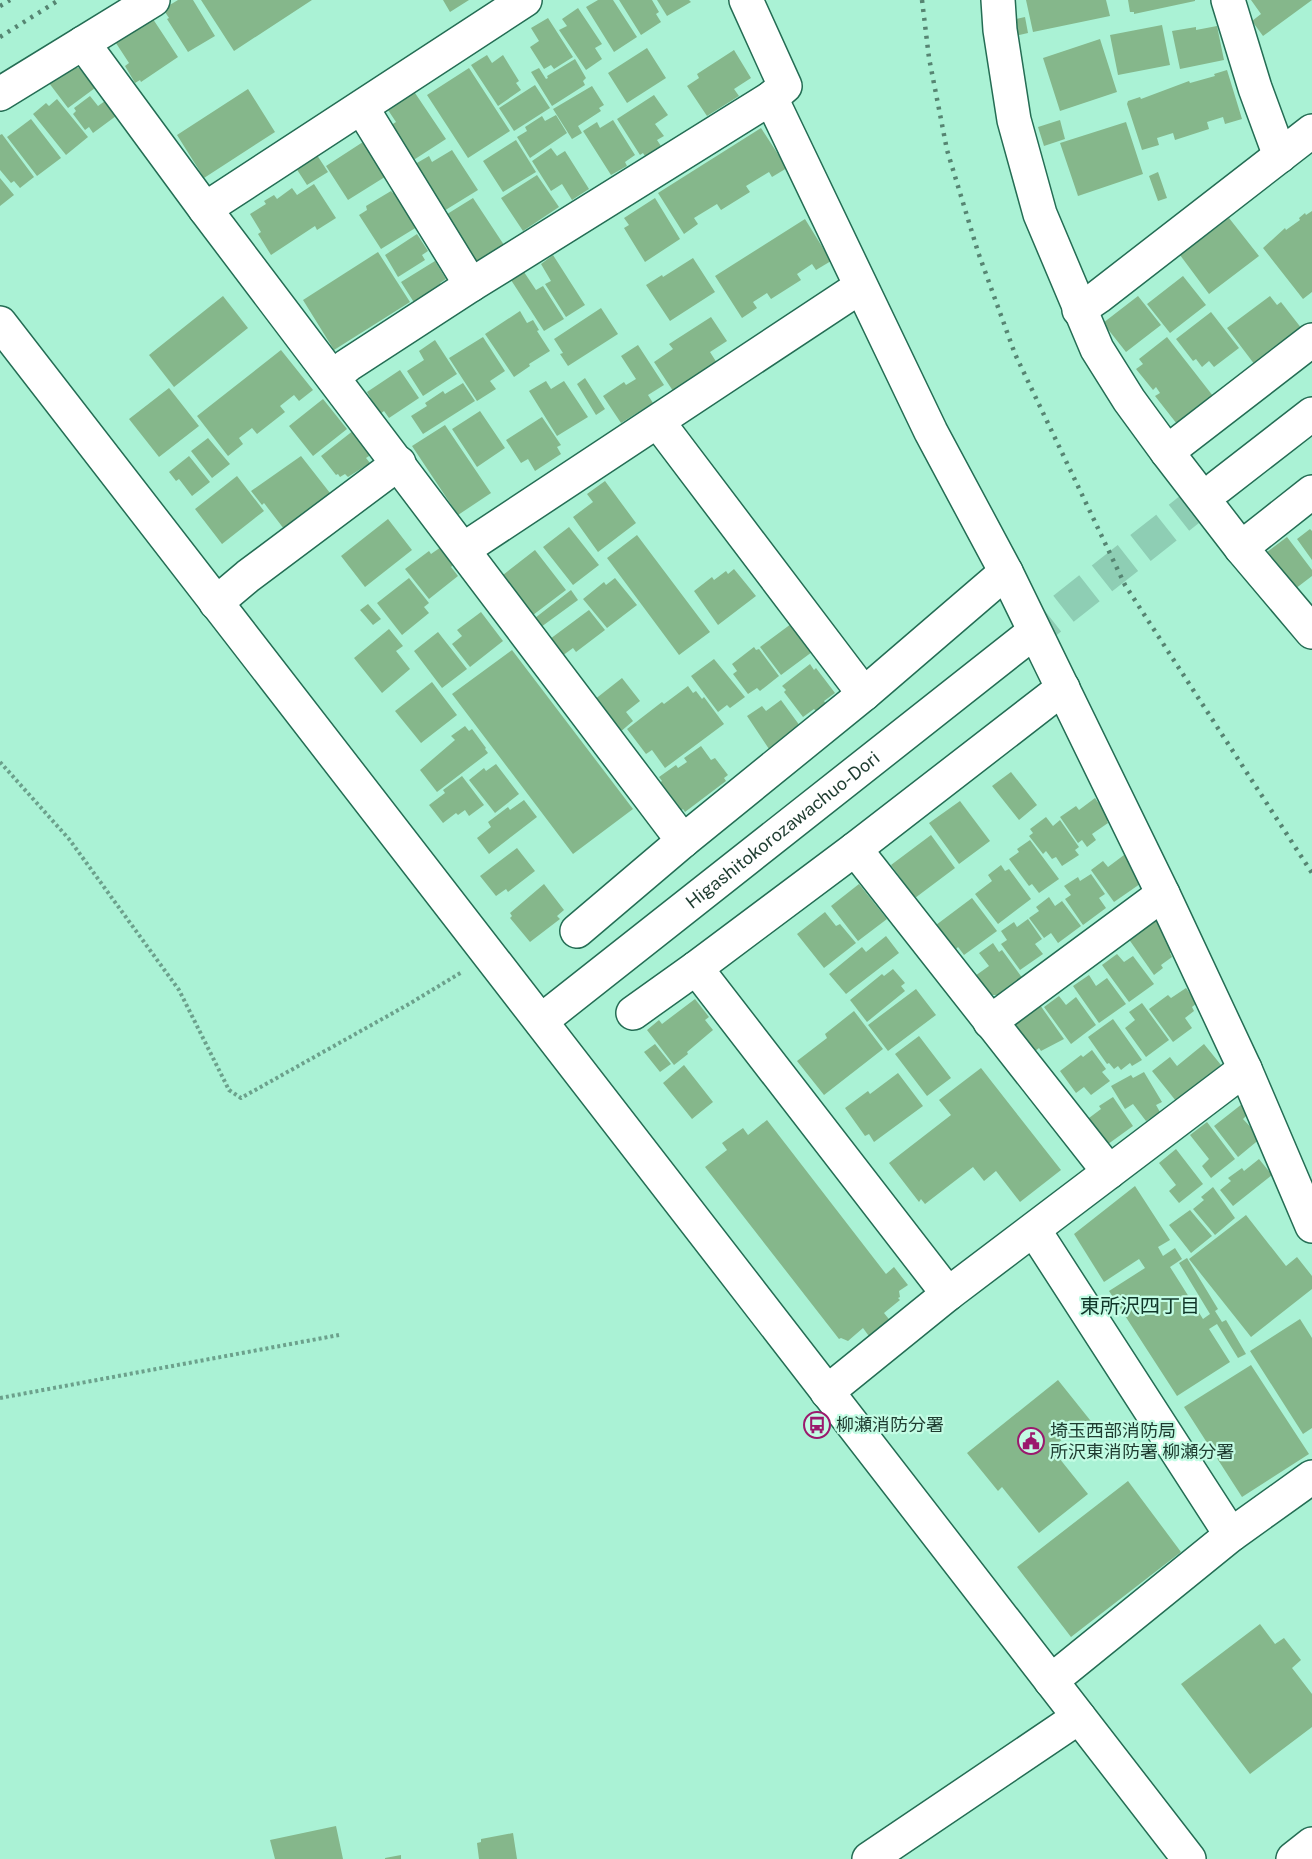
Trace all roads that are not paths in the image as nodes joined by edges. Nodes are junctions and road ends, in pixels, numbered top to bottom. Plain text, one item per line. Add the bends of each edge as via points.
1 (153, 0) edge
2 (525, 0) edge
3 (746, 0) edge
4 (998, 0) edge
5 (1228, 0) edge
6 (83, 44) junction
7 (0, 94) edge
8 (771, 98) junction
9 (362, 108) junction
10 (1312, 131) edge
11 (1280, 156) junction
12 (205, 209) junction
13 (471, 285) junction
14 (860, 287) junction
15 (1079, 310) junction
16 (0, 323) edge
17 (1312, 340) edge
18 (333, 377) junction
19 (1312, 414) edge
20 (658, 422) junction
21 (1167, 452) junction
22 (399, 463) junction
23 (1218, 487) tunnel mouth
24 (1312, 492) edge
25 (1241, 548) junction
26 (464, 549) junction
27 (1006, 572) junction
28 (216, 603) junction
29 (1312, 632) edge
30 (1025, 639) tunnel mouth
31 (1063, 688) junction
32 (864, 694) junction
33 (683, 841) junction
34 (855, 849) junction
35 (1163, 894) junction
36 (578, 931) dead end
37 (696, 968) junction
38 (633, 1013) dead end
39 (541, 1021) junction
40 (990, 1023) junction
41 (1245, 1069) junction
42 (1109, 1172) junction
43 (1312, 1226) edge
44 (1034, 1230) junction
45 (948, 1294) junction
46 (827, 1392) junction
47 (1312, 1477) edge
48 (1231, 1534) junction
49 (1051, 1681) junction
50 (1079, 1717) junction
51 (1312, 1844) edge
52 (869, 1859) edge
53 (1189, 1859) edge
54 (1293, 1859) edge

1 - 6 street
2 - 9 street
3 - 8 street via 785,86
4 - 15 street via 1014,120 1040,213
5 - 11 street
6 - 7 street
6 - 12 street
8 - 13 street
8 - 14 street
9 - 12 street
9 - 13 street
10 - 11 street
11 - 15 street
12 - 18 street
13 - 18 street
14 - 20 street
14 - 27 street
15 - 21 street via 1097,349
16 - 28 street
17 - 21 street
18 - 22 street
19 - 23 street
20 - 26 street
20 - 32 street
21 - 25 street
22 - 26 street
22 - 28 street
24 - 25 street
25 - 29 street
26 - 33 street
27 - 31 street
27 - 32 street
28 - 39 street
30 - 39 street, Higashitokorozawachuo-Dori
31 - 34 street
31 - 35 street
32 - 33 street
33 - 36 street
34 - 37 street
34 - 40 street
35 - 40 street
35 - 41 street
37 - 38 street
37 - 45 street
39 - 46 street
40 - 42 street
41 - 42 street
41 - 43 street
42 - 44 street
44 - 45 street
44 - 48 street
45 - 46 street
46 - 49 street
47 - 48 street
48 - 49 street
49 - 50 street
50 - 52 street
50 - 53 street
51 - 54 street

